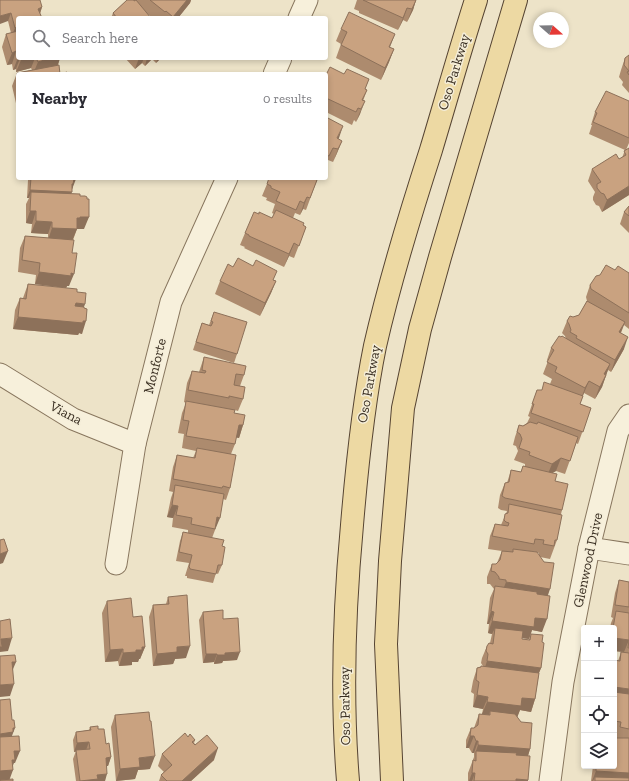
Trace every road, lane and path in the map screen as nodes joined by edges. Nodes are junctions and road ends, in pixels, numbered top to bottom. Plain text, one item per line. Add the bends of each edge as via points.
1 (307, 0) edge
2 (476, 0) edge
3 (516, 0) edge
4 (300, 16) edge
5 (280, 60) edge
6 (275, 72) edge
7 (226, 180) edge
8 (0, 374) edge
9 (629, 415) edge
10 (135, 444) junction
11 (589, 548) junction
12 (629, 554) edge
13 (116, 564) dead end
14 (348, 781) edge
15 (392, 781) edge
16 (550, 781) edge

1 - 4 street
2 - 14 main road, Oso Parkway via 404,233 384,307 365,402 357,458 345,617 344,720
3 - 15 main road via 438,264 420,329 403,408 386,644
5 - 6 street
7 - 10 street, Monforte via 171,302
8 - 10 street, Viana via 73,419
9 - 11 street, Glenwood Drive via 618,432
10 - 13 street, Monforte
11 - 12 street
11 - 16 street, Glenwood Drive via 563,682

